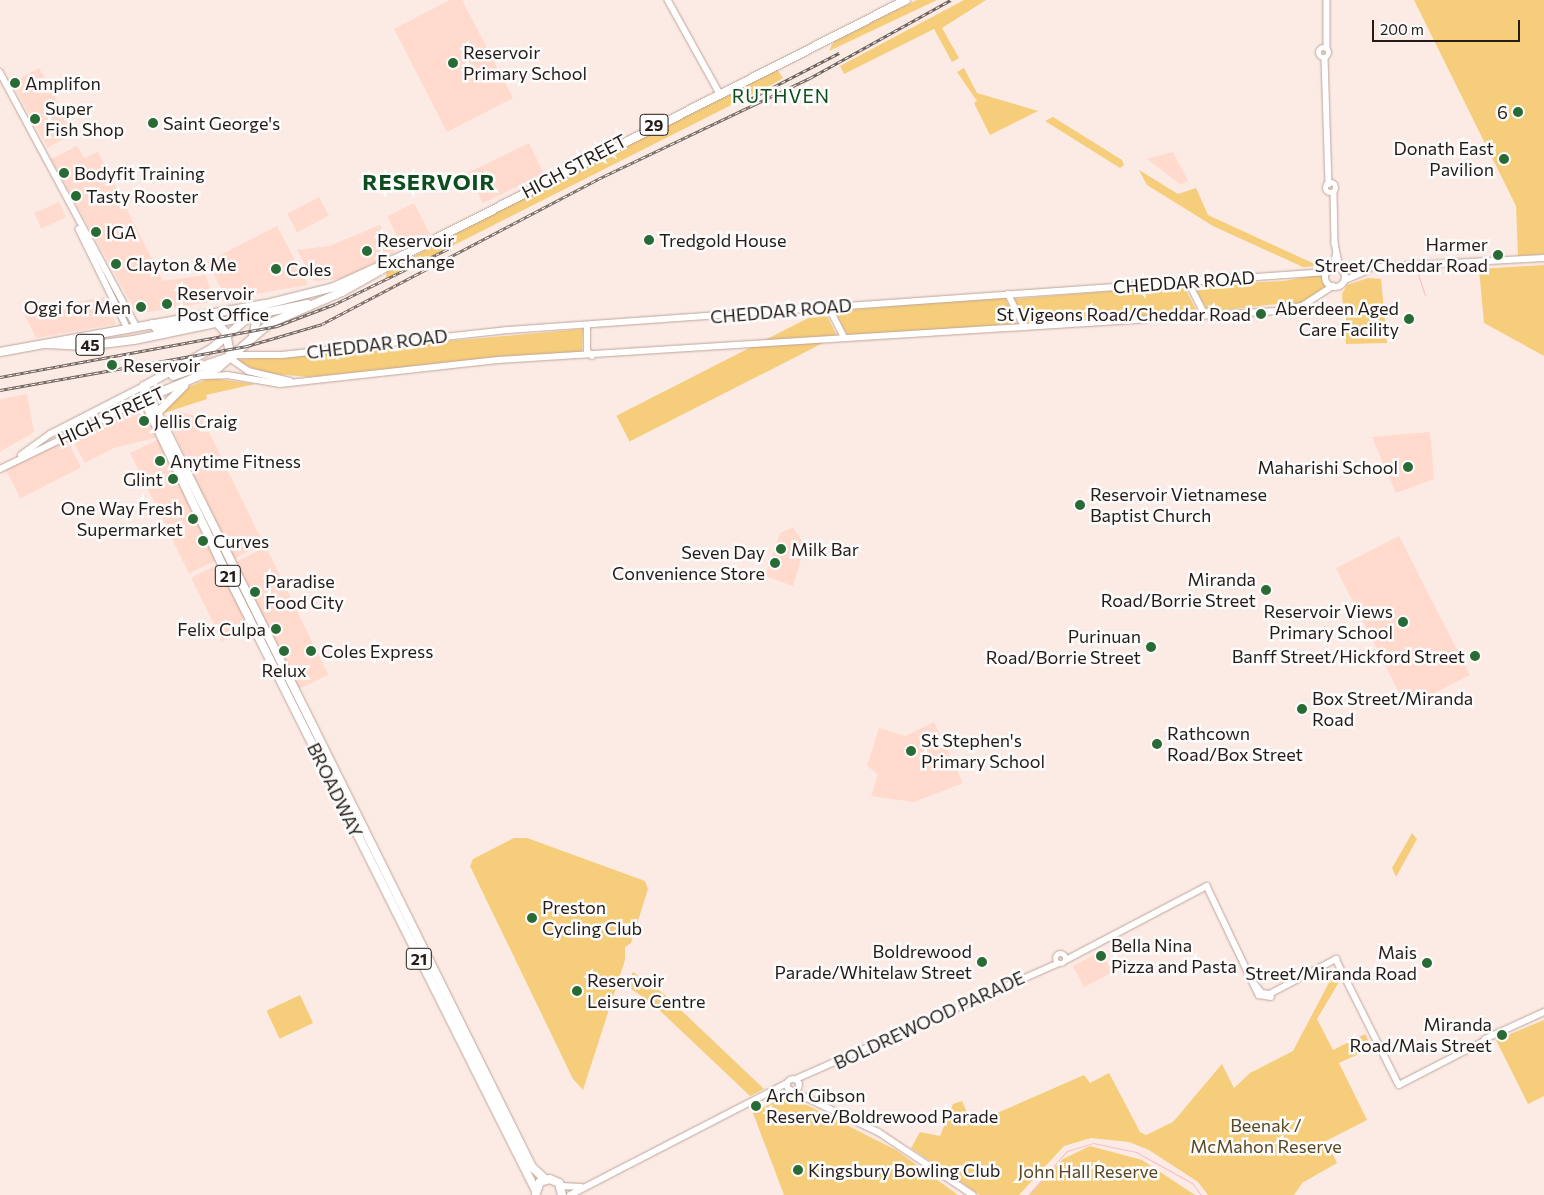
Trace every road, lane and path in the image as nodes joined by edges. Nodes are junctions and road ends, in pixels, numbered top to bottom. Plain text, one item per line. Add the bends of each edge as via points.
1 (668, 0) edge
2 (906, 0) edge
3 (1327, 0) edge
4 (0, 72) edge
5 (718, 92) junction
6 (74, 215) junction
7 (1336, 254) junction
8 (404, 255) junction
9 (1542, 258) edge
10 (1341, 269) junction
11 (1374, 269) junction
12 (1329, 270) junction
13 (1345, 280) junction
14 (1188, 282) junction
15 (1333, 286) junction
16 (1008, 294) junction
17 (323, 300) junction
18 (272, 302) junction
19 (828, 306) junction
20 (234, 310) junction
21 (1205, 315) junction
22 (250, 316) junction
23 (152, 324) junction
24 (218, 324) junction
25 (206, 326) junction
26 (586, 326) junction
27 (137, 327) junction
28 (1024, 327) junction
29 (128, 328) junction
30 (227, 337) junction
31 (252, 338) junction
32 (844, 338) junction
33 (138, 340) junction
34 (76, 342) junction
35 (0, 352) edge
36 (256, 355) junction
37 (592, 356) junction
38 (232, 357) junction
39 (161, 378) junction
40 (197, 378) junction
41 (296, 382) junction
42 (144, 386) junction
43 (147, 398) junction
44 (160, 410) junction
45 (44, 438) junction
46 (48, 445) junction
47 (180, 452) junction
48 (171, 456) junction
49 (12, 462) junction
50 (0, 469) edge
51 (232, 559) junction
52 (222, 564) junction
53 (281, 657) junction
54 (272, 662) junction
55 (344, 787) junction
56 (338, 794) junction
57 (425, 952) junction
58 (1065, 957) junction
59 (419, 959) junction
60 (1056, 961) junction
61 (1544, 1012) edge
62 (798, 1084) junction
63 (789, 1088) junction
64 (809, 1100) junction
65 (504, 1109) junction
66 (498, 1118) junction
67 (616, 1172) junction
68 (545, 1179) junction
69 (561, 1186) junction
70 (535, 1193) edge
71 (562, 1195) edge
72 (570, 1195) edge
73 (973, 1195) edge

1 - 5 street
2 - 5 main road, HIGH STREET / 29
3 - 7 street via 1323,58
4 - 6 street
5 - 8 main road, HIGH STREET / 29
6 - 27 street
6 - 29 street
7 - 10 street
7 - 12 street
8 - 17 main road, HIGH STREET / 29
8 - 18 main road, HIGH STREET / 29 via 334,287
9 - 11 main road
10 - 11 main road
10 - 12 main road, CHEDDAR ROAD
10 - 13 main road
11 - 13 main road
12 - 14 main road, CHEDDAR ROAD
12 - 15 main road via 1326,281
13 - 15 main road, CHEDDAR ROAD
14 - 16 main road, CHEDDAR ROAD
14 - 21 main road
15 - 21 main road, CHEDDAR ROAD via 1297,308
16 - 19 main road, CHEDDAR ROAD
16 - 28 main road
17 - 22 main road, 45
17 - 31 main road, HIGH STREET / 29 via 270,324
18 - 20 main road, 45
18 - 22 main road, HIGH STREET / 29
19 - 26 main road, CHEDDAR ROAD
19 - 32 main road
20 - 22 main road
20 - 23 main road, 45
21 - 28 main road, CHEDDAR ROAD
22 - 24 main road, 45
22 - 30 main road, HIGH STREET / 29
22 - 31 main road via 256,327
23 - 25 main road via 157,329
23 - 27 main road, 45
24 - 25 main road, 45
24 - 30 main road
25 - 33 main road, 45
26 - 36 main road, CHEDDAR ROAD via 448,334
26 - 37 main road via 587,351
27 - 29 main road, 45
27 - 33 main road
28 - 32 main road, CHEDDAR ROAD
29 - 33 main road
29 - 34 main road, 45
30 - 38 main road
30 - 39 main road, HIGH STREET / 29
31 - 36 main road
31 - 38 main road, HIGH STREET / 29
32 - 37 main road, CHEDDAR ROAD
33 - 34 main road, 45
34 - 35 main road, 45
36 - 38 main road, CHEDDAR ROAD
37 - 41 main road, CHEDDAR ROAD via 422,367
38 - 39 main road, HIGH STREET
38 - 40 main road, HIGH STREET / 29
38 - 41 main road, CHEDDAR ROAD via 248,371
39 - 42 main road, HIGH STREET / 29
40 - 41 main road, CHEDDAR ROAD
40 - 43 main road, HIGH STREET / 29
40 - 44 main road
42 - 43 main road, BROADWAY / 21
42 - 45 main road, HIGH STREET / 29
43 - 44 main road, BROADWAY / 21
43 - 46 main road, HIGH STREET / 29
43 - 48 main road, BROADWAY / 21
44 - 47 main road, BROADWAY / 21
45 - 46 main road
45 - 49 main road, HIGH STREET / 29
46 - 49 main road, HIGH STREET / 29
47 - 48 main road
47 - 51 main road, BROADWAY / 21
48 - 52 main road, BROADWAY / 21
49 - 50 main road, HIGH STREET / 29
51 - 52 main road
51 - 53 main road, BROADWAY / 21
52 - 54 main road, BROADWAY / 21
53 - 54 main road
53 - 55 main road, BROADWAY / 21
54 - 56 main road, BROADWAY / 21
55 - 56 main road
55 - 57 main road, BROADWAY / 21
56 - 59 main road, BROADWAY / 21
57 - 59 main road
57 - 65 main road, BROADWAY / 21
58 - 60 street
58 - 60 street
58 - 61 street via 1207,888 1254,983 1267,996 1338,962 1398,1083 1455,1055 1471,1042 1488,1039
59 - 66 main road, BROADWAY / 21
60 - 62 street, BOLDREWOOD PARADE via 810,1075
62 - 63 main road
62 - 63 main road
62 - 64 main road
63 - 64 main road
63 - 67 main road
64 - 73 main road via 878,1132
65 - 66 main road
65 - 68 main road, BROADWAY / 21 via 532,1167
66 - 70 main road, BROADWAY / 21
67 - 69 main road via 580,1187
67 - 72 main road
68 - 69 main road, 21
68 - 70 main road, 21
69 - 71 main road

